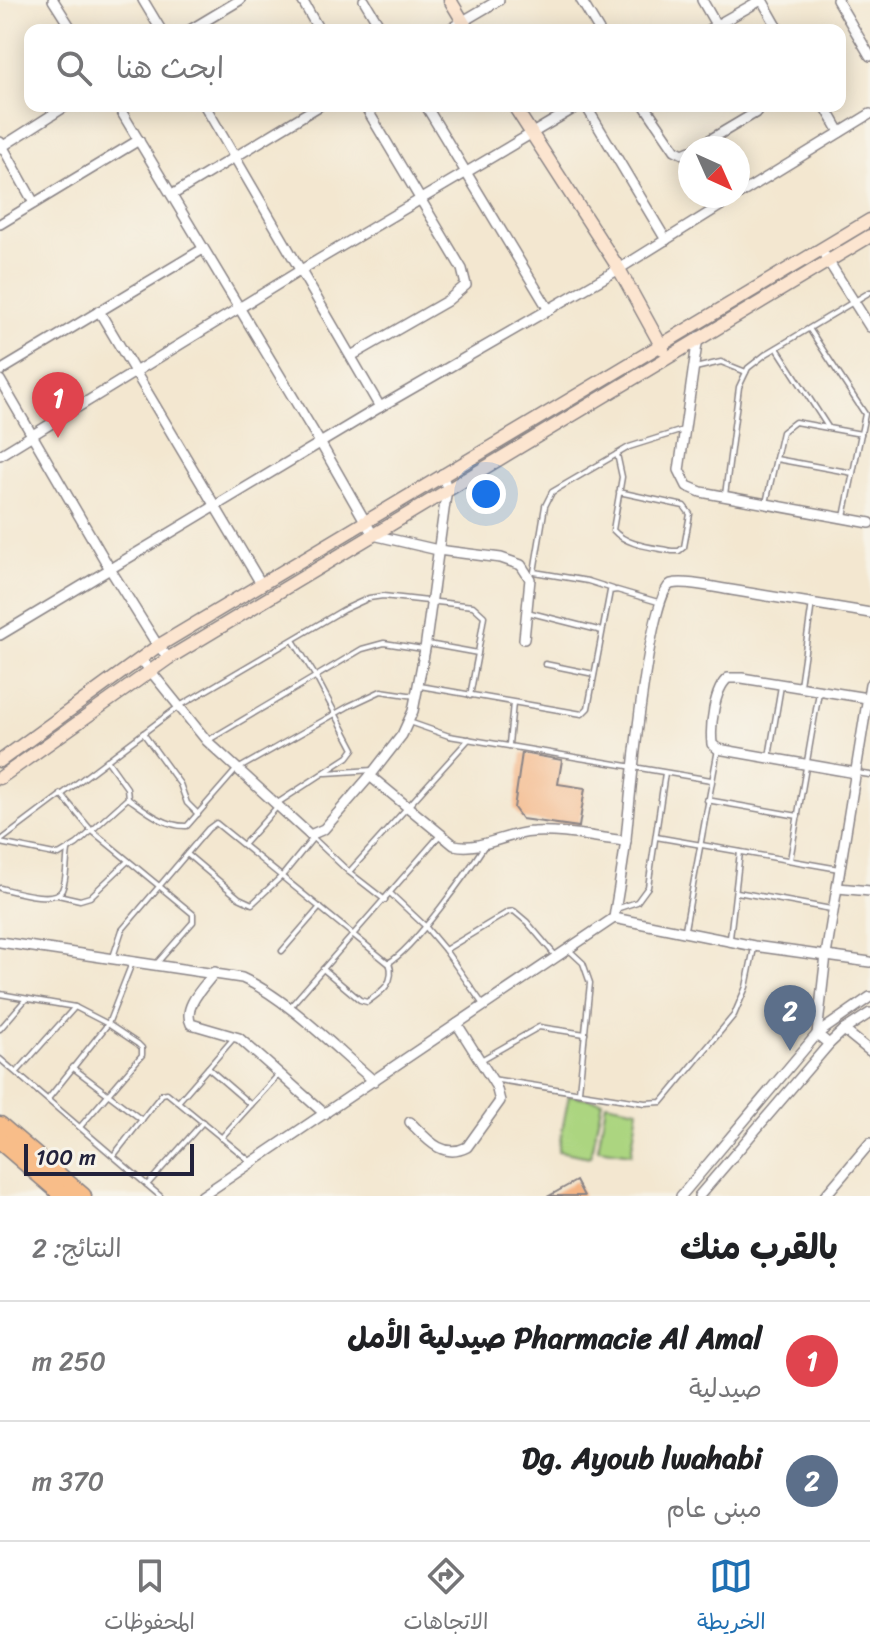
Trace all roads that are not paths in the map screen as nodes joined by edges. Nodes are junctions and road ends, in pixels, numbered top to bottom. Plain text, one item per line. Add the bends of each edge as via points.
1 (53, 0) edge
2 (143, 0) edge
3 (240, 0) edge
4 (302, 0) edge
5 (364, 0) edge
6 (450, 0) edge
7 (499, 0) edge
8 (581, 0) edge
9 (702, 0) edge
10 (761, 0) edge
11 (837, 0) edge
12 (68, 24) edge
13 (157, 24) edge
14 (200, 24) edge
15 (316, 24) edge
16 (378, 24) edge
17 (465, 24) edge
18 (469, 24) edge
19 (595, 24) edge
20 (713, 24) edge
21 (722, 24) edge
22 (775, 24) edge
23 (870, 56) edge
24 (56, 112) edge
25 (122, 112) edge
26 (208, 112) edge
27 (309, 112) edge
28 (369, 112) edge
29 (429, 112) edge
30 (518, 112) edge
31 (568, 112) edge
32 (590, 112) edge
33 (649, 112) edge
34 (756, 112) edge
35 (828, 112) edge
36 (870, 114) edge
37 (840, 132) junction
38 (531, 133) junction
39 (716, 136) edge
40 (139, 140) junction
41 (1, 146) edge
42 (678, 152) edge
43 (234, 156) junction
44 (465, 173) junction
45 (750, 188) edge
46 (172, 195) junction
47 (421, 199) junction
48 (34, 203) junction
49 (718, 208) edge
50 (870, 220) edge
51 (0, 224) edge
52 (870, 236) edge
53 (666, 240) junction
54 (203, 249) junction
55 (825, 255) junction
56 (619, 269) junction
57 (301, 270) junction
58 (870, 292) edge
59 (854, 303) junction
60 (240, 308) junction
61 (549, 310) junction
62 (99, 311) junction
63 (870, 327) edge
64 (810, 330) junction
65 (696, 333) junction
66 (660, 344) junction
67 (777, 348) junction
68 (351, 356) junction
69 (667, 358) junction
70 (694, 369) junction
71 (0, 371) edge
72 (136, 372) junction
73 (746, 372) junction
74 (0, 380) edge
75 (380, 407) junction
76 (868, 413) edge
77 (829, 428) junction
78 (685, 430) junction
79 (861, 434) junction
80 (33, 435) junction
81 (321, 444) junction
82 (617, 454) junction
83 (0, 455) edge
84 (776, 459) junction
85 (853, 473) junction
86 (442, 474) junction
87 (447, 488) junction
88 (619, 492) junction
89 (725, 496) junction
90 (766, 504) junction
91 (216, 506) junction
92 (844, 518) junction
93 (367, 521) junction
94 (870, 523) edge
95 (373, 535) junction
96 (438, 550) junction
97 (110, 569) junction
98 (530, 571) junction
99 (260, 582) junction
100 (613, 589) junction
101 (430, 602) junction
102 (659, 602) junction
103 (812, 603) junction
104 (527, 612) junction
105 (870, 613) edge
106 (602, 631) junction
107 (0, 635) edge
108 (524, 639) dead end
109 (293, 640) junction
110 (158, 646) junction
111 (426, 646) junction
112 (478, 653) junction
113 (140, 658) junction
114 (169, 658) junction
115 (545, 664) dead end
116 (149, 671) junction
117 (594, 674) junction
118 (316, 677) junction
119 (781, 684) junction
120 (870, 684) edge
121 (799, 687) junction
122 (819, 690) junction
123 (417, 691) junction
124 (470, 696) junction
125 (867, 698) junction
126 (513, 703) junction
127 (178, 707) junction
128 (335, 715) junction
129 (409, 722) junction
130 (143, 733) junction
131 (866, 733) edge
132 (469, 739) junction
133 (207, 741) junction
134 (509, 744) junction
135 (718, 749) junction
136 (769, 758) junction
137 (107, 760) junction
138 (0, 761) edge
139 (806, 764) junction
140 (632, 766) junction
141 (236, 770) junction
142 (323, 773) junction
143 (372, 773) junction
144 (665, 773) junction
145 (856, 773) junction
146 (870, 775) edge
147 (0, 778) edge
148 (711, 780) junction
149 (61, 794) junction
150 (128, 798) junction
151 (707, 800) junction
152 (276, 806) junction
153 (407, 806) junction
154 (198, 814) junction
155 (798, 816) junction
156 (91, 830) junction
157 (440, 835) junction
158 (312, 837) junction
159 (656, 837) junction
160 (626, 841) junction
161 (0, 842) edge
162 (486, 843) junction
163 (244, 844) junction
164 (701, 844) junction
165 (68, 851) junction
166 (740, 852) junction
167 (187, 854) junction
168 (128, 860) junction
169 (790, 860) junction
170 (839, 869) junction
171 (349, 872) junction
172 (282, 876) junction
173 (160, 885) junction
174 (0, 888) edge
175 (838, 888) junction
176 (867, 890) edge
177 (737, 892) junction
178 (391, 894) junction
179 (58, 895) junction
180 (385, 900) junction
181 (320, 907) junction
182 (833, 909) junction
183 (615, 913) junction
184 (424, 925) junction
185 (684, 932) junction
186 (353, 935) junction
187 (730, 941) junction
188 (0, 942) edge
189 (754, 946) junction
190 (568, 949) junction
191 (445, 950) junction
192 (282, 951) dead end
193 (826, 955) junction
194 (557, 956) junction
195 (112, 959) junction
196 (133, 961) junction
197 (389, 962) junction
198 (870, 962) edge
199 (155, 964) junction
200 (323, 969) junction
201 (215, 972) junction
202 (0, 994) edge
203 (870, 997) edge
204 (26, 999) junction
205 (484, 1006) junction
206 (75, 1007) junction
207 (289, 1009) junction
208 (870, 1013) edge
209 (108, 1024) junction
210 (457, 1024) junction
211 (0, 1029) edge
212 (844, 1030) junction
213 (585, 1034) junction
214 (817, 1034) junction
215 (235, 1037) junction
216 (829, 1044) junction
217 (870, 1051) edge
218 (0, 1059) edge
219 (480, 1061) junction
220 (72, 1067) junction
221 (208, 1068) junction
222 (17, 1072) junction
223 (280, 1073) junction
224 (491, 1079) junction
225 (374, 1081) junction
226 (579, 1091) junction
227 (108, 1094) junction
228 (48, 1099) junction
229 (179, 1101) junction
230 (251, 1105) junction
231 (325, 1114) junction
232 (142, 1120) junction
233 (203, 1122) junction
234 (410, 1122) dead end
235 (0, 1125) edge
236 (80, 1127) junction
237 (221, 1138) junction
238 (0, 1141) edge
239 (870, 1143) edge
240 (114, 1156) junction
241 (252, 1163) junction
242 (147, 1185) junction
243 (64, 1196) edge
244 (83, 1196) edge
245 (160, 1196) edge
246 (202, 1196) edge
247 (681, 1196) edge
248 (699, 1196) edge
249 (825, 1196) edge

1 - 12 street
2 - 13 street
3 - 14 street
4 - 15 street
5 - 16 street
6 - 17 main road
7 - 18 street
8 - 19 street
9 - 20 street
10 - 21 street
10 - 22 street
11 - 23 street
24 - 41 street
25 - 40 street
26 - 43 street
27 - 43 street
28 - 47 street
29 - 44 street
30 - 38 main road
31 - 38 street
32 - 53 street
33 - 42 street
34 - 39 street
35 - 37 street
36 - 37 street
37 - 45 street
38 - 44 street
38 - 56 main road
40 - 46 street
40 - 48 street
41 - 48 street
43 - 46 street
43 - 57 street
44 - 47 street
44 - 61 street
46 - 54 street
47 - 57 street
47 - 68 street via 466,285
48 - 51 street
49 - 53 street
50 - 55 main road
52 - 55 main road
53 - 56 street
54 - 60 street
54 - 62 street
55 - 59 street
55 - 65 main road
56 - 61 street
56 - 66 main road
57 - 60 street
57 - 68 street
58 - 59 lane
59 - 63 street
59 - 64 lane
60 - 72 street
60 - 81 street
61 - 75 street
62 - 71 street
62 - 72 street
64 - 67 lane
64 - 76 lane
65 - 66 main road
65 - 69 main road
65 - 70 street
66 - 69 main road
66 - 86 main road
67 - 73 lane
67 - 77 lane
68 - 75 street
69 - 87 main road
70 - 73 lane via 721,362
70 - 78 street
72 - 80 street
72 - 91 street
73 - 89 lane via 739,387
74 - 80 street
75 - 81 street
76 - 79 lane
77 - 79 lane
77 - 84 lane via 789,424
78 - 82 lane
78 - 89 street via 679,470 684,483
79 - 85 lane
80 - 83 street
80 - 97 street
81 - 91 street
81 - 93 street
82 - 88 lane
82 - 98 lane via 550,495
84 - 85 lane
84 - 90 lane
85 - 92 lane
86 - 87 street
86 - 93 main road
87 - 95 main road
87 - 96 street
88 - 88 lane via 613,521 619,537 672,551 684,547 690,514 684,506
89 - 90 street
90 - 92 street
91 - 97 street
91 - 99 street
92 - 94 street
93 - 95 street
93 - 99 main road
95 - 96 street
95 - 114 main road
96 - 98 street via 501,558
96 - 101 street
97 - 107 street
97 - 110 street
98 - 100 lane
98 - 104 street
99 - 110 main road
100 - 102 lane
100 - 106 lane
101 - 109 lane via 369,598
101 - 111 street
101 - 112 lane via 480,610 484,619
102 - 103 street via 672,584
102 - 140 street
103 - 105 street
103 - 121 lane
104 - 106 lane
104 - 108 street
106 - 117 lane
109 - 118 lane
109 - 127 lane
110 - 113 main road
110 - 114 street
111 - 112 lane
111 - 118 lane via 375,644
111 - 123 street
112 - 124 lane
113 - 116 street
113 - 138 main road
114 - 116 main road
115 - 117 lane
116 - 127 street
116 - 147 main road
117 - 126 lane via 588,708 582,714
118 - 128 lane
118 - 133 lane
119 - 121 street
119 - 135 street via 724,680 711,735
119 - 136 lane
120 - 125 street
121 - 122 street
122 - 125 street
122 - 139 lane
123 - 124 lane
123 - 128 lane via 381,691
123 - 129 street
124 - 126 lane
125 - 131 street
126 - 134 lane
127 - 130 lane
127 - 133 street
128 - 141 lane
128 - 142 lane via 354,749
129 - 132 lane
129 - 143 street
130 - 137 lane
130 - 154 lane
131 - 145 street
132 - 134 lane
132 - 153 lane
133 - 141 street
134 - 140 lane
135 - 136 street
135 - 148 lane
136 - 139 street
137 - 149 lane
137 - 150 lane
139 - 145 street
139 - 155 lane
140 - 144 lane
140 - 160 street
141 - 152 street
141 - 154 lane
142 - 143 lane
142 - 152 lane
143 - 153 street
143 - 158 street
144 - 148 lane
144 - 159 lane
145 - 146 lane
145 - 170 street
148 - 151 lane
149 - 156 lane
149 - 161 lane
150 - 154 lane via 181,827
150 - 156 lane
151 - 155 lane
151 - 164 lane
152 - 158 street
152 - 163 lane
153 - 157 street
153 - 171 lane
155 - 169 lane
156 - 165 lane
156 - 168 lane
157 - 162 street via 460,846
157 - 178 lane
158 - 171 lane
158 - 172 lane
159 - 164 lane
159 - 183 lane via 645,893
160 - 162 street via 537,831
160 - 183 street
161 - 165 lane via 51,855
162 - 184 lane
163 - 167 lane via 216,823
163 - 172 lane
164 - 166 lane
164 - 185 lane
165 - 179 lane
166 - 169 lane
166 - 177 lane
167 - 172 lane via 249,904
167 - 173 lane
168 - 173 lane
168 - 179 lane via 90,897
169 - 170 lane
170 - 175 street
171 - 180 lane
172 - 181 lane
173 - 195 lane via 120,933
173 - 199 lane via 194,918
174 - 179 lane
175 - 176 street
175 - 182 street
177 - 182 lane
177 - 187 lane
178 - 180 lane
178 - 184 lane
180 - 186 lane
181 - 186 lane
181 - 192 lane
182 - 193 street
183 - 185 street
183 - 190 street
184 - 191 lane
184 - 197 lane
185 - 187 street
186 - 197 lane
186 - 200 lane
187 - 189 street
188 - 195 street
189 - 193 street
189 - 226 lane via 741,1003 667,1098 645,1103
190 - 194 street
190 - 213 lane via 583,963 590,983
191 - 194 lane via 514,911
191 - 205 lane
193 - 198 street
193 - 214 street
194 - 205 street
195 - 196 street
196 - 199 street
196 - 209 lane
197 - 200 lane via 391,980 367,1002
199 - 201 street
200 - 207 lane
201 - 207 street via 254,984
201 - 215 street via 189,1008 189,1020
202 - 204 lane
203 - 214 street
204 - 206 lane
204 - 211 lane
205 - 210 street
206 - 209 lane
206 - 222 lane
207 - 225 street
208 - 212 street
209 - 220 lane
209 - 227 lane via 143,1052
210 - 219 street
210 - 225 street
212 - 216 street
212 - 217 street
213 - 219 lane via 539,1027
213 - 226 lane
214 - 216 street
214 - 247 street
215 - 221 lane
215 - 223 street
216 - 248 street
218 - 222 lane
219 - 224 street
220 - 227 lane
220 - 228 lane
221 - 229 lane
221 - 230 lane
222 - 228 lane
223 - 230 lane
223 - 231 street
224 - 226 lane
224 - 234 street via 500,1101 467,1147 451,1152 435,1147
225 - 231 street
227 - 232 lane
227 - 236 lane
228 - 236 lane
229 - 232 lane via 162,1094
229 - 233 lane
230 - 237 lane
231 - 241 street
232 - 240 lane
233 - 237 lane
233 - 242 lane
235 - 244 highway
236 - 240 lane
237 - 241 lane
238 - 243 highway
239 - 249 street
240 - 242 lane
241 - 246 street
242 - 245 lane

